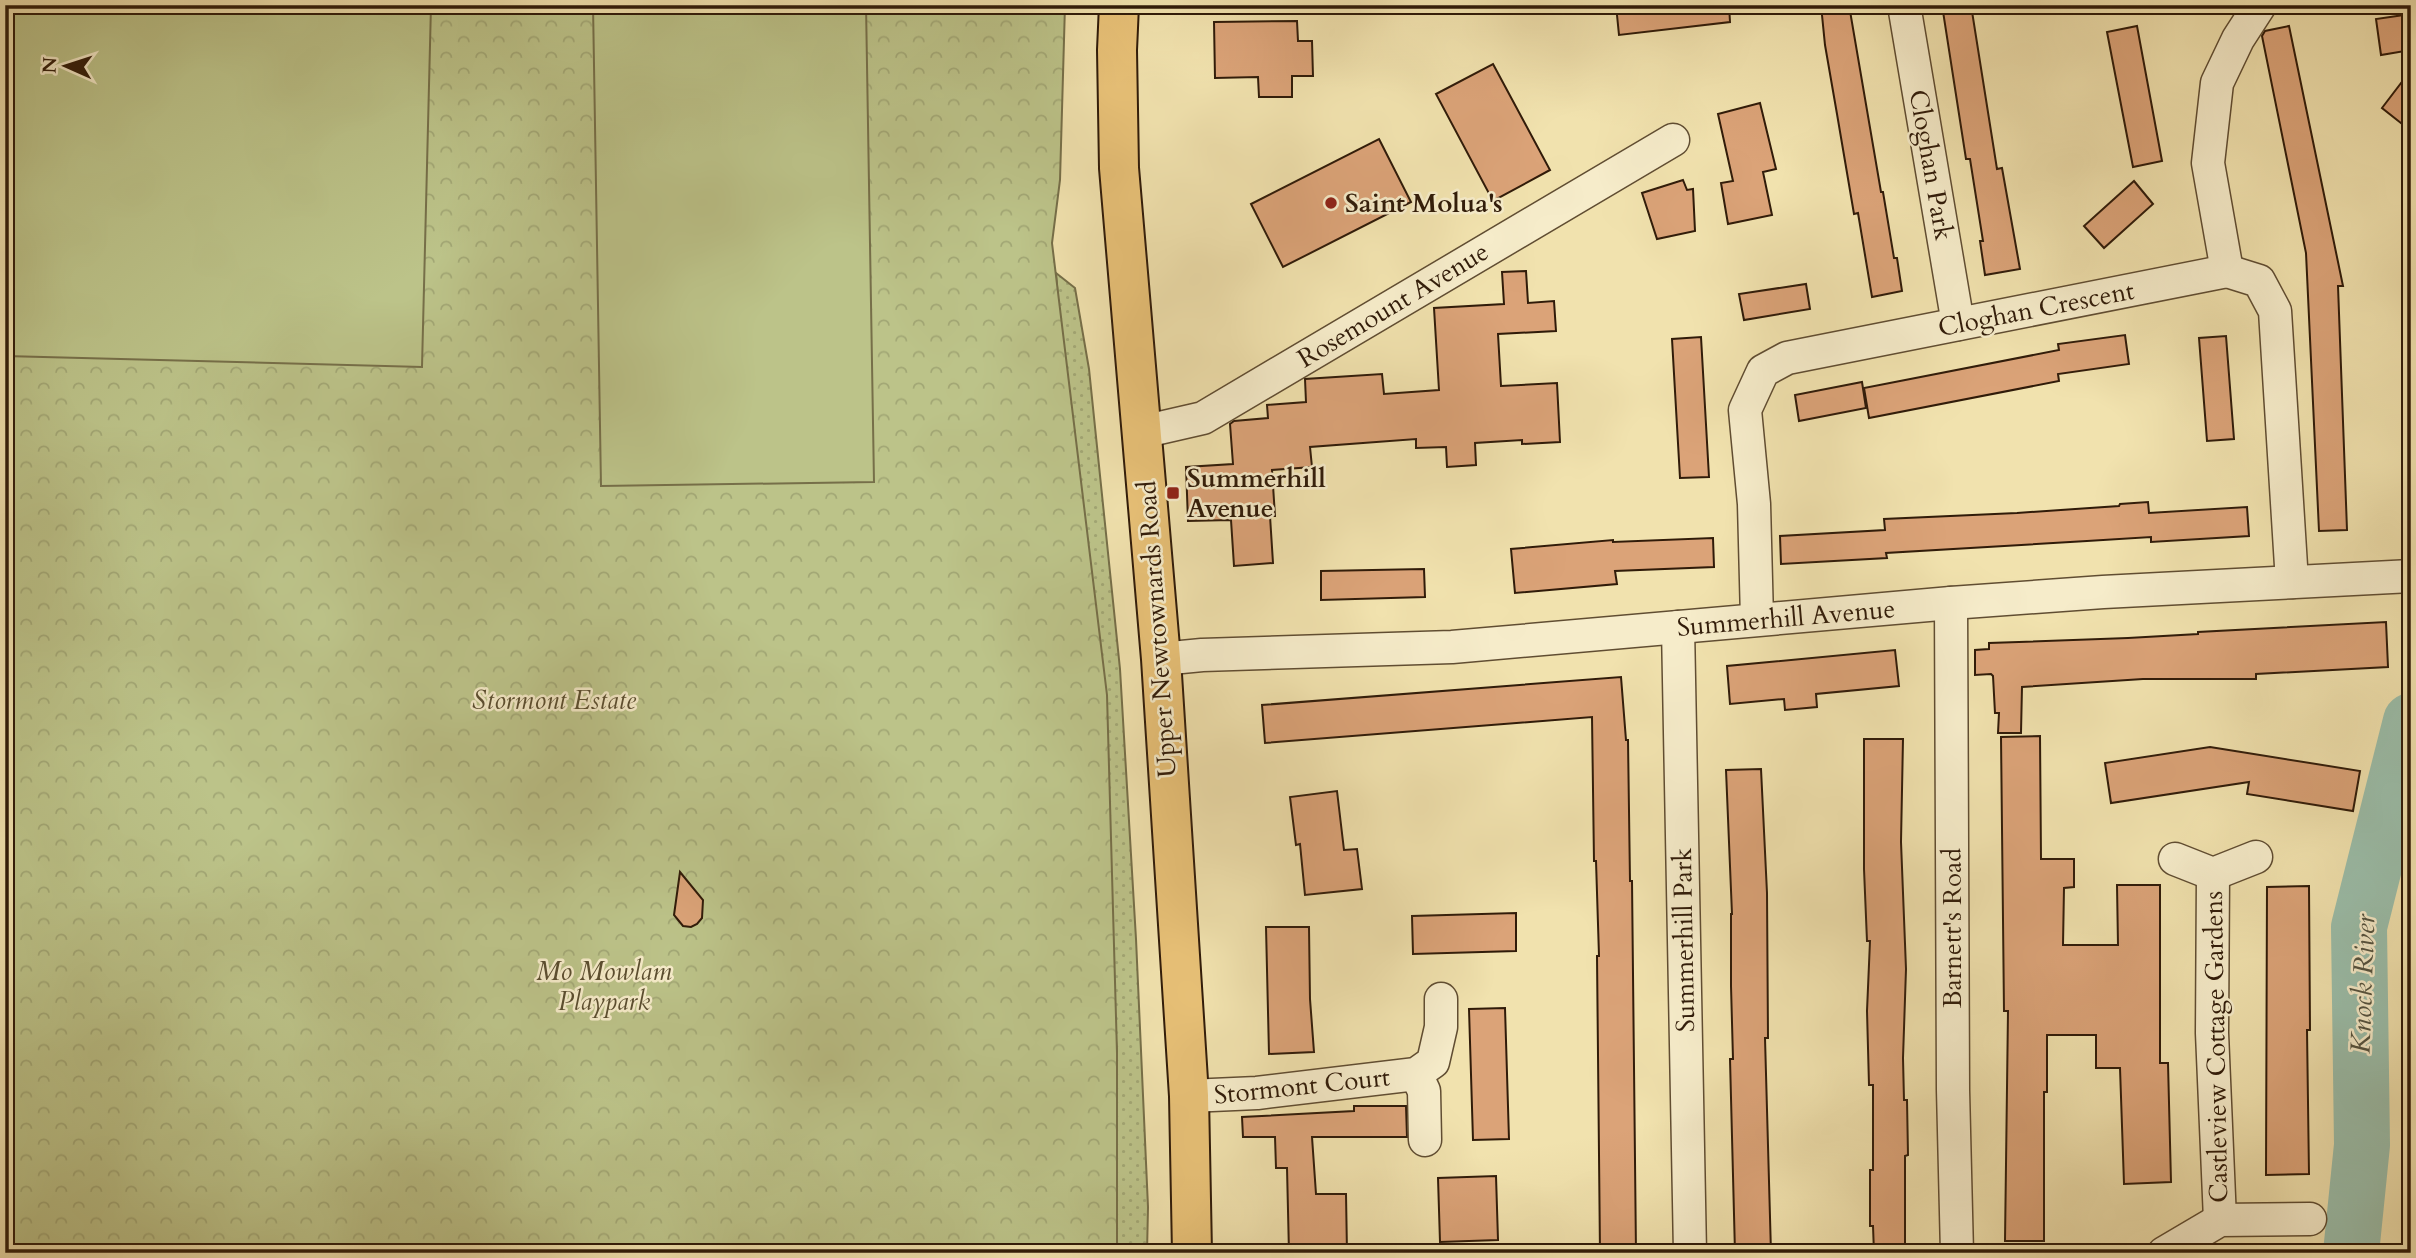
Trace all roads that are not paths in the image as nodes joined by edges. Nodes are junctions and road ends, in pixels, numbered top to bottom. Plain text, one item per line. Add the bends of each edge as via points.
1 (1119, 5) edge
2 (1904, 5) edge
3 (2260, 5) edge
4 (1673, 140) dead end
5 (2227, 271) junction
6 (1958, 324) junction
7 (1142, 432) junction
8 (2411, 576) edge
9 (2292, 582) junction
10 (1951, 603) junction
11 (1757, 619) junction
12 (1678, 627) junction
13 (1161, 659) junction
14 (2256, 858) dead end
15 (2175, 859) dead end
16 (2213, 874) junction
17 (1441, 999) dead end
18 (1416, 1074) junction
19 (1189, 1096) junction
20 (1425, 1140) dead end
21 (2310, 1219) dead end
22 (2220, 1220) junction
23 (1192, 1253) edge
24 (1690, 1253) edge
25 (1957, 1253) edge
26 (2164, 1253) edge

1 - 7 highway, Upper Newtownards Road via 1119,168
2 - 6 street, Cloghan Park
3 - 5 street via 2217,83 2208,163
4 - 7 street, Rosemount Avenue via 1203,418
5 - 6 street, Cloghan Crescent
5 - 9 street via 2259,281 2275,311
6 - 11 street, Cloghan Crescent via 1787,358 1763,371 1745,410 1754,504
7 - 13 highway, Upper Newtownards Road
8 - 9 street, Summerhill Avenue
9 - 10 street, Summerhill Avenue
10 - 11 street, Summerhill Avenue
10 - 25 street, Barnett's Road
11 - 12 street, Summerhill Avenue
12 - 13 street, Summerhill Avenue via 1452,647
12 - 24 street, Summerhill Park
13 - 19 highway, Upper Newtownards Road
14 - 16 street, Castleview Cottage Gardens
15 - 16 street, Castleview Cottage Gardens
16 - 22 street, Castleview Cottage Gardens via 2212,1033
17 - 18 street, Stormont Court via 1441,1027 1433,1062
18 - 19 street, Stormont Court via 1257,1093
18 - 20 street, Stormont Court via 1424,1091
19 - 23 highway, Upper Newtownards Road
21 - 22 street, Castleview Cottage Gardens
22 - 26 street, Castleview Cottage Gardens

